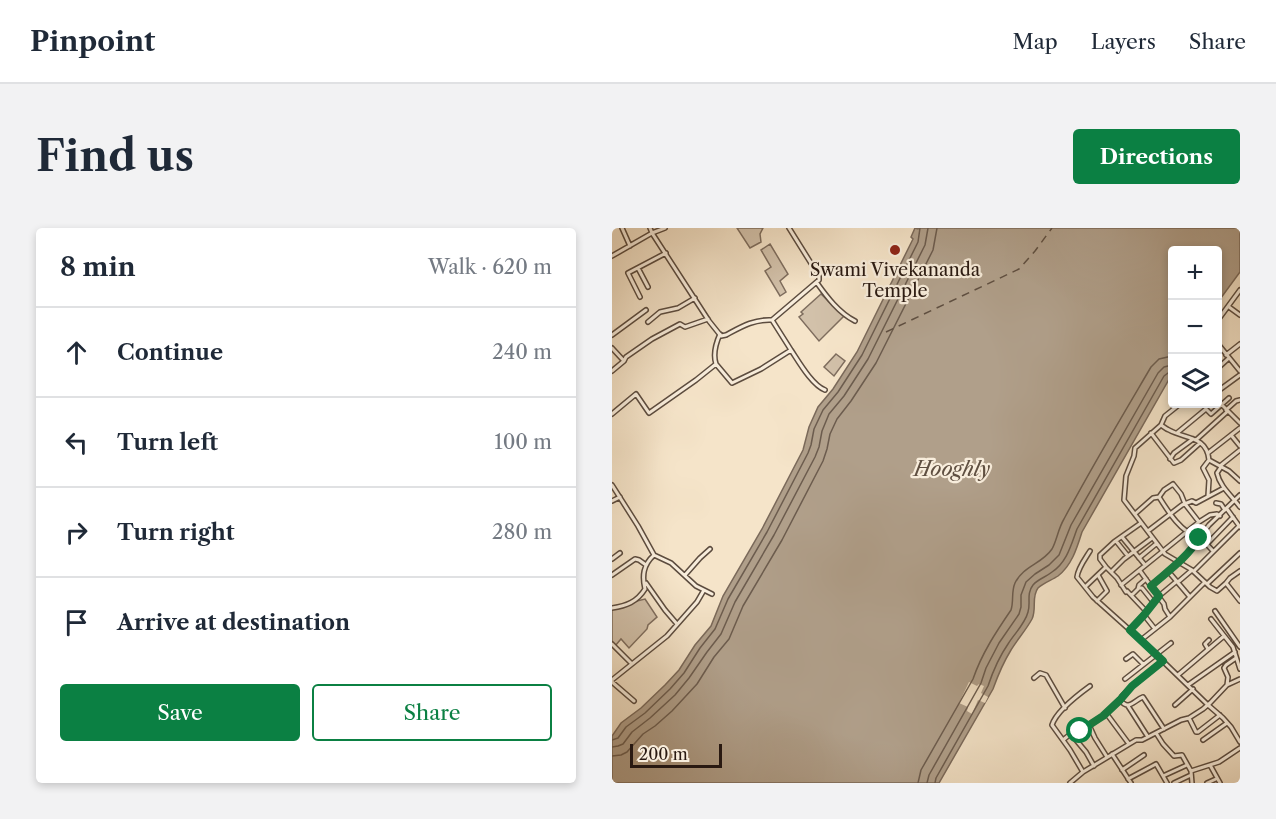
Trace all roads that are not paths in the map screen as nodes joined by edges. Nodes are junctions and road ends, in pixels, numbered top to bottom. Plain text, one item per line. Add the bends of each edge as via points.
1 (622, 228) edge
2 (650, 228) edge
3 (665, 228) edge
4 (789, 228) edge
5 (652, 233) junction
6 (630, 246) junction
7 (666, 254) junction
8 (612, 256) edge
9 (638, 268) junction
10 (817, 283) junction
11 (648, 287) dead end
12 (1240, 290) edge
13 (640, 297) dead end
14 (695, 298) junction
15 (1229, 307) junction
16 (646, 310) dead end
17 (1222, 315) edge
18 (1240, 315) edge
19 (708, 319) junction
20 (772, 320) junction
21 (855, 321) dead end
22 (648, 322) dead end
23 (720, 334) junction
24 (612, 335) edge
25 (1240, 344) edge
26 (612, 348) edge
27 (1222, 349) edge
28 (791, 350) junction
29 (1228, 357) junction
30 (624, 361) junction
31 (716, 364) junction
32 (1222, 364) edge
33 (612, 371) edge
34 (1240, 373) edge
35 (1222, 389) edge
36 (825, 390) dead end
37 (1229, 398) dead end
38 (1240, 400) edge
39 (1222, 405) joint
40 (1175, 408) edge
41 (1204, 408) edge
42 (1206, 408) edge
43 (1218, 408) edge
44 (1227, 410) junction
45 (612, 414) edge
46 (1161, 425) junction
47 (1240, 425) edge
48 (1177, 433) junction
49 (1151, 434) junction
50 (1231, 435) junction
51 (1196, 441) junction
52 (1240, 448) edge
53 (1208, 453) junction
54 (1170, 459) junction
55 (1209, 460) junction
56 (1221, 466) junction
57 (1240, 481) edge
58 (612, 485) edge
59 (1224, 488) junction
60 (1240, 495) edge
61 (1208, 496) junction
62 (620, 497) junction
63 (1159, 497) junction
64 (612, 501) edge
65 (1235, 501) junction
66 (1216, 503) dead end
67 (1185, 504) junction
68 (1240, 507) edge
69 (1226, 509) junction
70 (1170, 514) junction
71 (1134, 515) junction
72 (1220, 516) junction
73 (1233, 517) junction
74 (1199, 522) junction
75 (1141, 523) junction
76 (1240, 527) edge
77 (1148, 531) junction
78 (1186, 532) junction
79 (1122, 537) junction
80 (1199, 537) junction
81 (1152, 538) junction
82 (1116, 541) junction
83 (1156, 544) junction
84 (1207, 544) junction
85 (710, 549) dead end
86 (1090, 551) dead end
87 (1213, 551) junction
88 (1134, 552) junction
89 (1163, 552) junction
90 (620, 553) dead end
91 (1240, 553) edge
92 (654, 555) junction
93 (1128, 556) junction
94 (1138, 558) junction
95 (612, 559) edge
96 (1179, 562) junction
97 (646, 565) junction
98 (1145, 565) junction
99 (1106, 567) junction
100 (1140, 571) junction
101 (1168, 571) junction
102 (1193, 571) junction
103 (1240, 571) edge
104 (1111, 572) junction
105 (612, 575) edge
106 (685, 575) junction
107 (1098, 575) junction
108 (1146, 579) junction
109 (1178, 582) junction
110 (646, 583) dead end
111 (1206, 583) junction
112 (1226, 583) junction
113 (1121, 585) junction
114 (1151, 586) junction
115 (1085, 587) junction
116 (1139, 588) junction
117 (704, 590) junction
118 (1240, 590) edge
119 (712, 594) dead end
120 (1235, 594) junction
121 (1132, 596) junction
122 (1159, 596) junction
123 (1190, 597) junction
124 (1097, 601) junction
125 (1240, 601) edge
126 (1154, 603) junction
127 (612, 608) edge
128 (1144, 609) dead end
129 (1215, 610) dead end
130 (1144, 615) junction
131 (1170, 617) junction
132 (1211, 619) dead end
133 (677, 624) junction
134 (1155, 629) junction
135 (1130, 630) junction
136 (1224, 636) junction
137 (1141, 640) junction
138 (1209, 640) dead end
139 (1171, 643) dead end
140 (612, 644) edge
141 (1240, 647) edge
142 (1208, 650) junction
143 (1235, 652) junction
144 (1156, 654) junction
145 (1236, 658) junction
146 (1126, 659) dead end
147 (1163, 661) junction
148 (632, 664) junction
149 (1143, 664) junction
150 (1240, 669) edge
151 (1178, 675) junction
152 (1034, 678) dead end
153 (1125, 679) dead end
154 (1240, 679) edge
155 (612, 681) edge
156 (1188, 685) junction
157 (1090, 686) dead end
158 (1226, 686) junction
159 (1192, 689) junction
160 (1120, 700) junction
161 (634, 701) dead end
162 (1174, 705) dead end
163 (1208, 705) junction
164 (1128, 706) junction
165 (1065, 708) junction
166 (1106, 713) junction
167 (1220, 715) junction
168 (1189, 718) junction
169 (1227, 723) junction
170 (1089, 725) junction
171 (1194, 728) junction
172 (1164, 729) junction
173 (1187, 731) dead end
174 (1156, 733) junction
175 (1148, 737) junction
176 (1239, 737) edge
177 (1063, 740) junction
178 (1076, 740) dead end
179 (1203, 740) dead end
180 (1240, 742) edge
181 (1130, 744) junction
182 (1240, 748) edge
183 (1112, 754) junction
184 (1144, 755) dead end
185 (1107, 757) junction
186 (1187, 765) junction
187 (1210, 765) junction
188 (1094, 766) junction
189 (1122, 770) junction
190 (1083, 772) junction
191 (1191, 773) junction
192 (1162, 776) junction
193 (1217, 779) junction
194 (1129, 781) edge
195 (1071, 783) edge
196 (1167, 783) edge
197 (1174, 783) edge
198 (1192, 783) edge
199 (1207, 783) edge
200 (1220, 783) edge

1 - 6 street
2 - 5 street
3 - 5 street
4 - 10 street via 819,276
5 - 6 street
5 - 7 street
6 - 8 street
7 - 9 street
7 - 14 street
9 - 11 street
9 - 13 street via 628,275
10 - 20 street
10 - 21 street
12 - 15 street
14 - 19 street
14 - 22 street via 660,312
15 - 17 street
15 - 18 street
16 - 24 street
19 - 23 street
19 - 30 street via 685,327 680,324
20 - 23 street via 751,322 726,335
20 - 28 street
23 - 31 street
25 - 29 street
26 - 30 street
27 - 29 street
28 - 31 street via 732,383
28 - 36 street
29 - 32 street
29 - 34 street
30 - 33 street
31 - 45 street via 649,412 636,394
34 - 35 street
37 - 39 street
38 - 44 street
39 - 44 street
40 - 46 street
41 - 48 street
42 - 43 street via 1211,414
44 - 47 street
44 - 51 street
46 - 48 street
46 - 49 street
47 - 50 street
48 - 51 street
49 - 54 street
49 - 71 street via 1135,448 1125,476 1124,500
50 - 52 street
50 - 53 street
51 - 53 street
51 - 54 street
51 - 54 street via 1177,463
52 - 56 street
53 - 55 street
55 - 56 street
55 - 61 street via 1203,468 1209,480
56 - 57 street
56 - 59 street via 1217,476
58 - 62 street
59 - 61 street
59 - 65 street
60 - 65 street
61 - 67 street
62 - 64 street
62 - 92 street
63 - 67 street via 1173,484
63 - 70 street
63 - 71 street
65 - 68 street
65 - 69 street
66 - 69 street
67 - 70 street
67 - 74 street
69 - 72 street
69 - 73 street
70 - 77 street
70 - 78 street
71 - 75 street
72 - 74 street via 1210,515
72 - 80 street
73 - 76 street
73 - 84 street
74 - 78 street
75 - 77 street
75 - 79 street
76 - 87 street
77 - 81 street
78 - 80 street
78 - 89 street
79 - 82 street
79 - 88 street
80 - 84 street
80 - 96 street
81 - 83 street
81 - 88 street
82 - 93 street
82 - 99 street via 1099,556
83 - 89 street
83 - 94 street
84 - 87 street
85 - 106 street
86 - 115 street via 1076,575
87 - 102 street
88 - 93 street
88 - 94 street
89 - 96 street
89 - 98 street
90 - 95 street
91 - 111 street
92 - 97 street
92 - 106 street
93 - 104 street
94 - 98 street
96 - 101 street
96 - 102 street
97 - 105 street via 635,559
97 - 127 street via 642,595 627,605
98 - 100 street
99 - 104 street
99 - 107 street
100 - 108 street
100 - 113 street
101 - 109 street
101 - 114 street
102 - 109 street
102 - 111 street
103 - 112 street
104 - 113 street
106 - 117 street
107 - 115 street
107 - 124 street via 1107,591
108 - 114 street
108 - 116 street
109 - 122 street
109 - 123 street
110 - 133 street
111 - 112 street via 1217,591
111 - 123 street
112 - 120 street
113 - 121 street
114 - 122 street
115 - 124 street
116 - 121 street
116 - 126 street
117 - 119 street
117 - 133 street
118 - 120 street
120 - 125 street
121 - 128 street
122 - 126 street
122 - 131 street
123 - 131 street
124 - 135 street
126 - 130 street
129 - 141 street
130 - 134 street
130 - 135 street
131 - 134 street
132 - 136 street
133 - 148 street
134 - 137 street
135 - 137 street
136 - 142 street
136 - 143 street
137 - 144 street
138 - 142 street via 1205,644
139 - 144 street
140 - 148 street
142 - 151 street
143 - 145 street
143 - 156 street
144 - 147 street
144 - 149 street
145 - 150 street
145 - 158 street via 1224,668
146 - 149 street via 1133,654
147 - 151 street
147 - 160 street
148 - 155 street
149 - 153 street
151 - 156 street
152 - 165 street via 1041,673 1046,675
154 - 158 street
155 - 161 street
156 - 159 street
157 - 165 street
158 - 163 street
159 - 162 street
159 - 163 street
160 - 164 street
160 - 166 street
163 - 167 street
163 - 168 street
164 - 172 street via 1143,697
164 - 175 street
165 - 177 street via 1052,725
166 - 170 street
166 - 181 street
167 - 169 street
167 - 171 street via 1198,732
168 - 171 street
168 - 172 street
169 - 176 street
169 - 179 street
170 - 177 street
170 - 185 street
171 - 173 street
172 - 174 street
174 - 175 street
174 - 186 street via 1168,751 1174,756 1182,755
175 - 181 street
176 - 180 street
177 - 190 street
178 - 188 street
181 - 183 street
182 - 187 street
183 - 185 street
183 - 189 street
184 - 189 street
185 - 188 street
186 - 191 street
186 - 192 street
187 - 191 street
187 - 193 street
188 - 190 street
189 - 194 street
190 - 195 street
191 - 197 street
191 - 198 street
192 - 194 street via 1156,764
192 - 196 street
193 - 199 street
193 - 200 street

